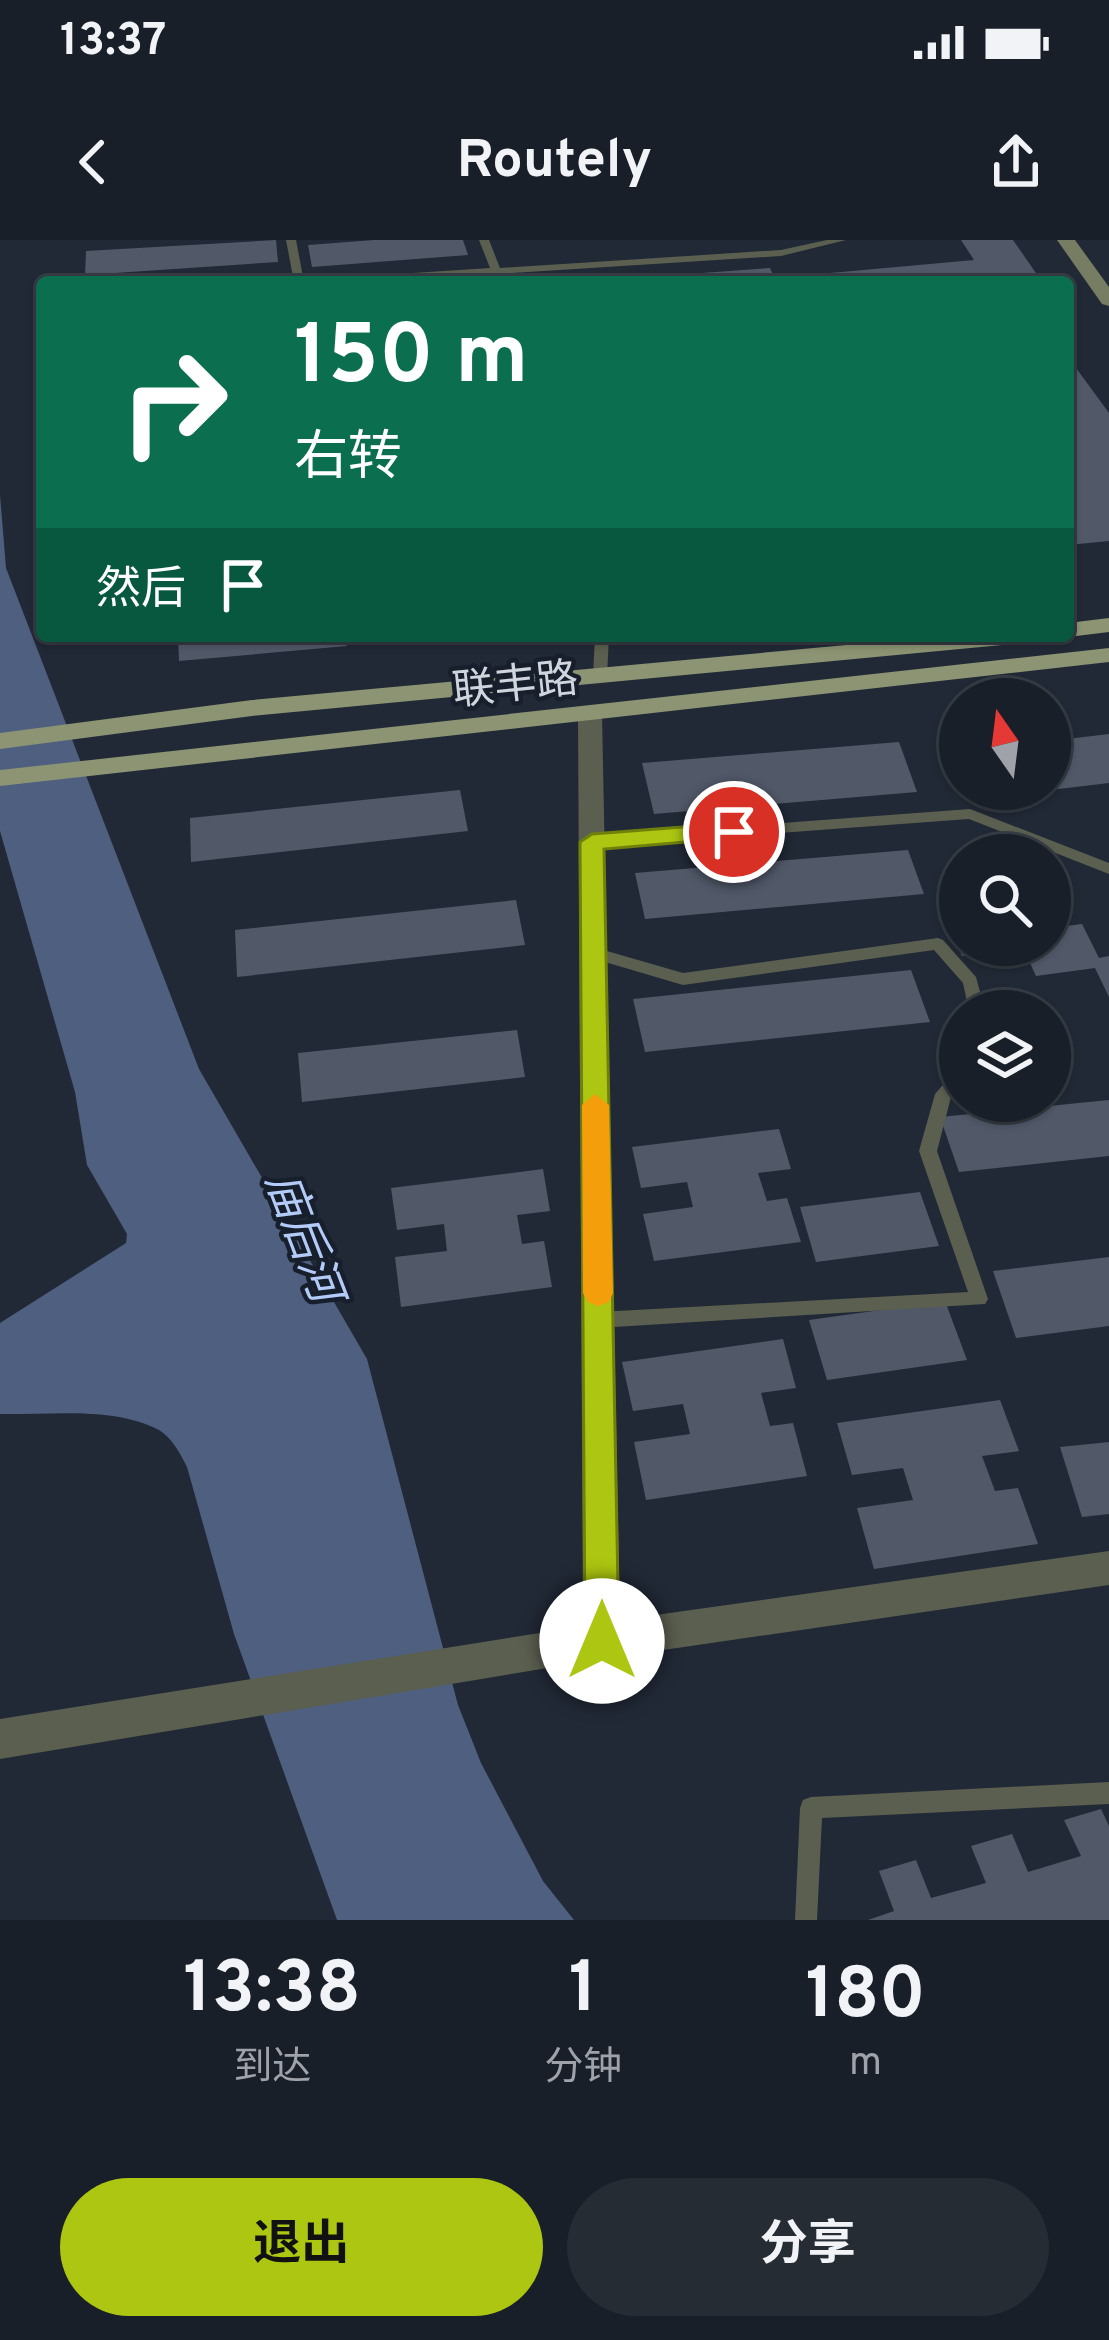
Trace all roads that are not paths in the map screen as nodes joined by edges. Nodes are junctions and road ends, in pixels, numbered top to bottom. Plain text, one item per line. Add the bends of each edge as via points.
1 (290, 240) edge
2 (484, 240) edge
3 (841, 240) edge
4 (1066, 240) edge
5 (797, 243) edge
6 (496, 272) junction
7 (298, 276) edge
8 (426, 276) edge
9 (1109, 300) edge
10 (1109, 626) edge
11 (1074, 629) edge
12 (602, 642) edge
13 (958, 642) edge
14 (1109, 655) edge
15 (600, 676) junction
16 (590, 714) junction
17 (0, 741) edge
18 (0, 778) edge
19 (592, 842) junction
20 (1109, 869) edge
21 (593, 952) junction
22 (972, 990) edge
23 (939, 1109) edge
24 (598, 1320) junction
25 (1109, 1568) edge
26 (615, 1639) junction
27 (0, 1738) edge
28 (1109, 1793) edge
29 (806, 1920) edge

1 - 7 lane
2 - 6 lane
3 - 5 lane
4 - 9 main road
5 - 6 lane via 781,253
6 - 8 lane
10 - 11 main road
12 - 15 lane
13 - 15 main road, 联丰路
14 - 16 main road, 联丰路
15 - 17 main road, 联丰路
16 - 18 main road, 联丰路
16 - 19 street
19 - 20 lane via 970,814
19 - 21 street
21 - 22 lane via 683,979 938,944
21 - 24 street
23 - 24 lane via 928,1151 979,1299
24 - 26 street
25 - 26 street
26 - 27 street
28 - 29 lane via 811,1808

